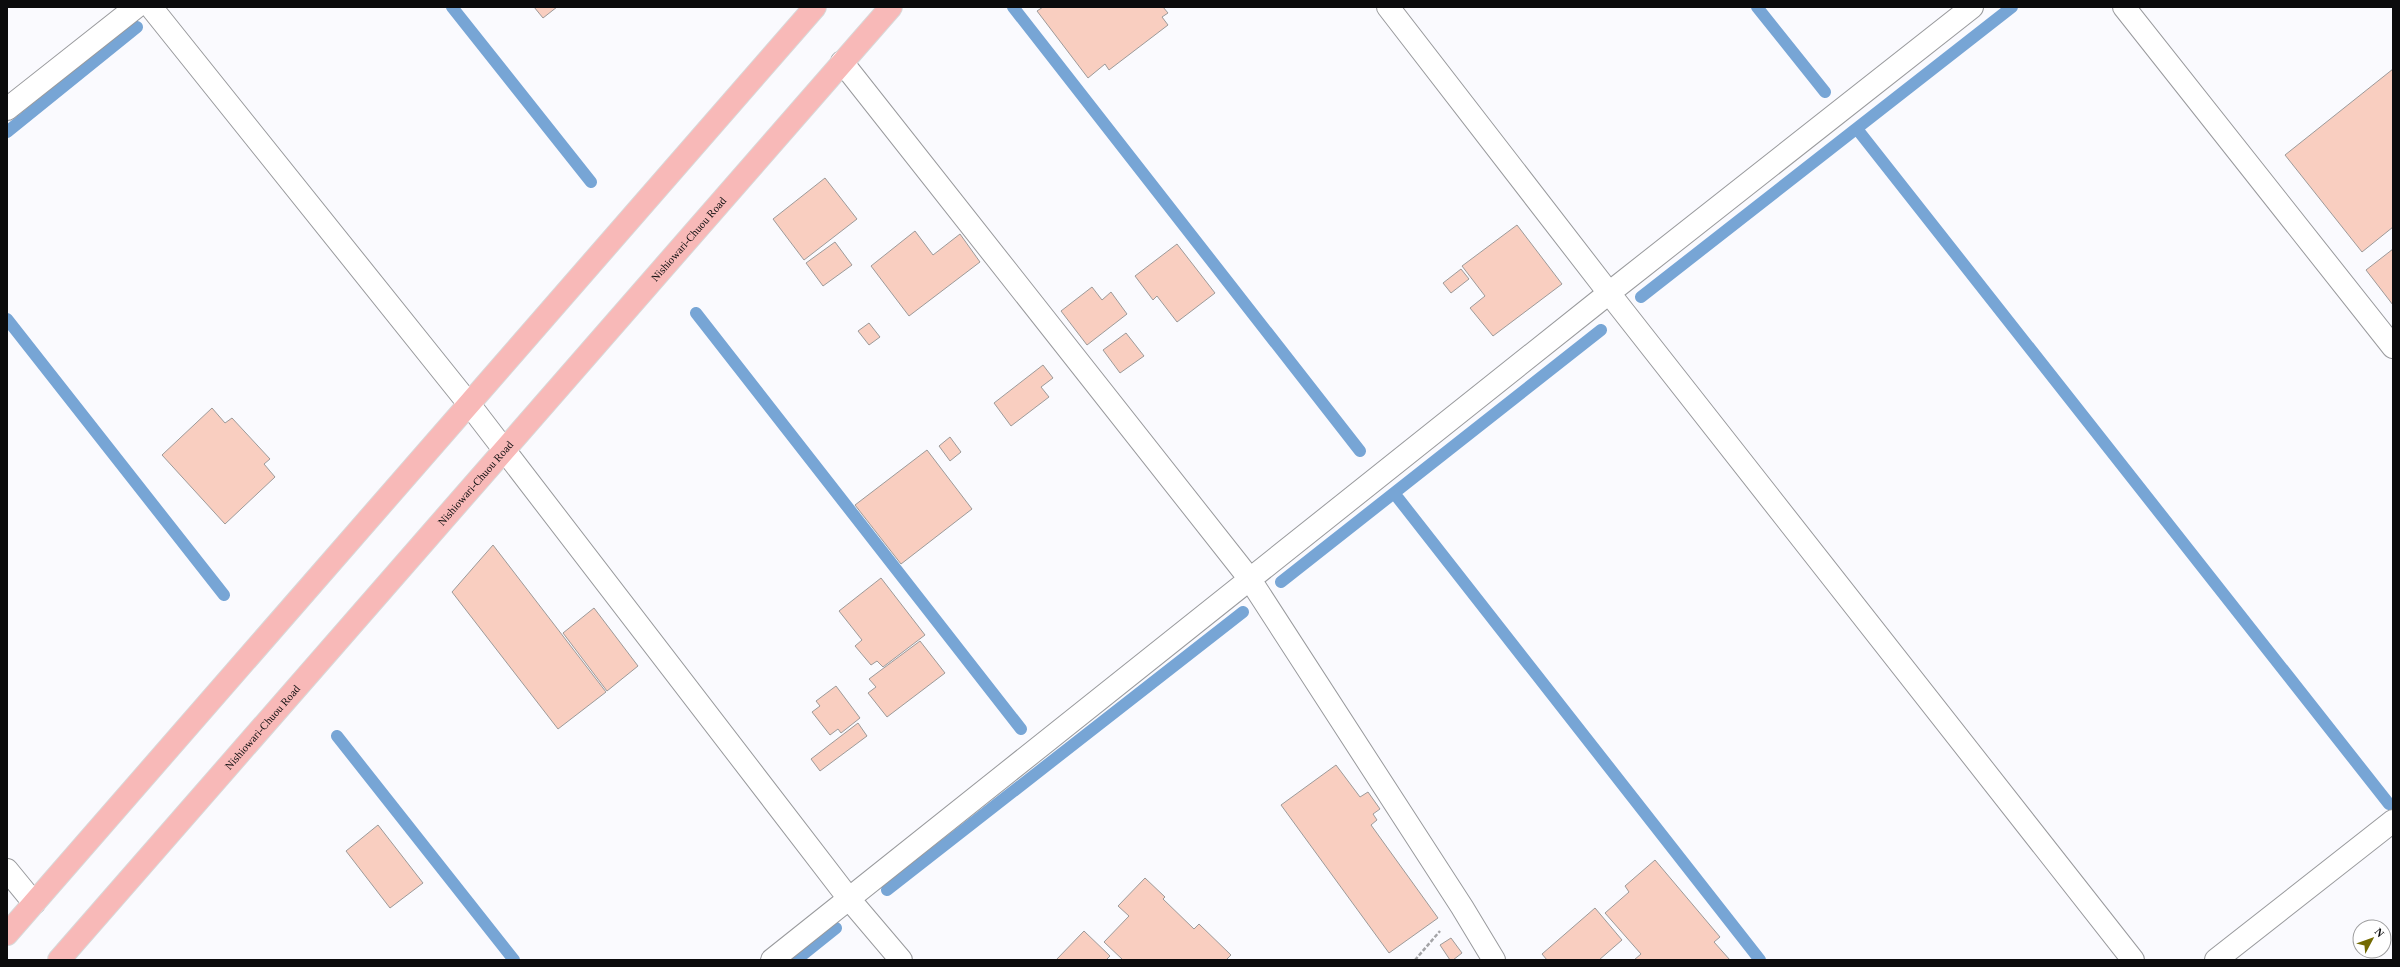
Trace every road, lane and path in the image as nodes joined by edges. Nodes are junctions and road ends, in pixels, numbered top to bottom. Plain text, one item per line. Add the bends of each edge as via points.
1 (136, 7) edge
2 (151, 7) edge
3 (891, 7) edge
4 (1388, 7) edge
5 (1972, 7) edge
6 (2124, 7) edge
7 (808, 10) edge
8 (842, 62) junction
9 (7, 109) edge
10 (1609, 293) junction
11 (2393, 347) edge
12 (469, 404) junction
13 (504, 450) junction
14 (1249, 578) junction
15 (2393, 821) edge
16 (7, 870) edge
17 (850, 900) junction
18 (34, 904) junction
19 (7, 934) edge
20 (68, 956) edge
21 (772, 960) edge
22 (901, 960) edge
23 (1494, 960) edge
24 (2133, 960) edge
25 (2216, 960) edge

1 - 9 street
2 - 12 street
3 - 8 main road, Nishiowari-Chuou Road
4 - 10 street
5 - 10 street
6 - 11 street
7 - 12 main road
8 - 13 main road, Nishiowari-Chuou Road
8 - 14 street
10 - 14 street
10 - 24 street
12 - 13 street
12 - 18 main road
13 - 17 street
13 - 20 main road, Nishiowari-Chuou Road
14 - 17 street
14 - 23 street
15 - 25 street
16 - 18 street
17 - 21 street
17 - 22 street
18 - 19 main road

